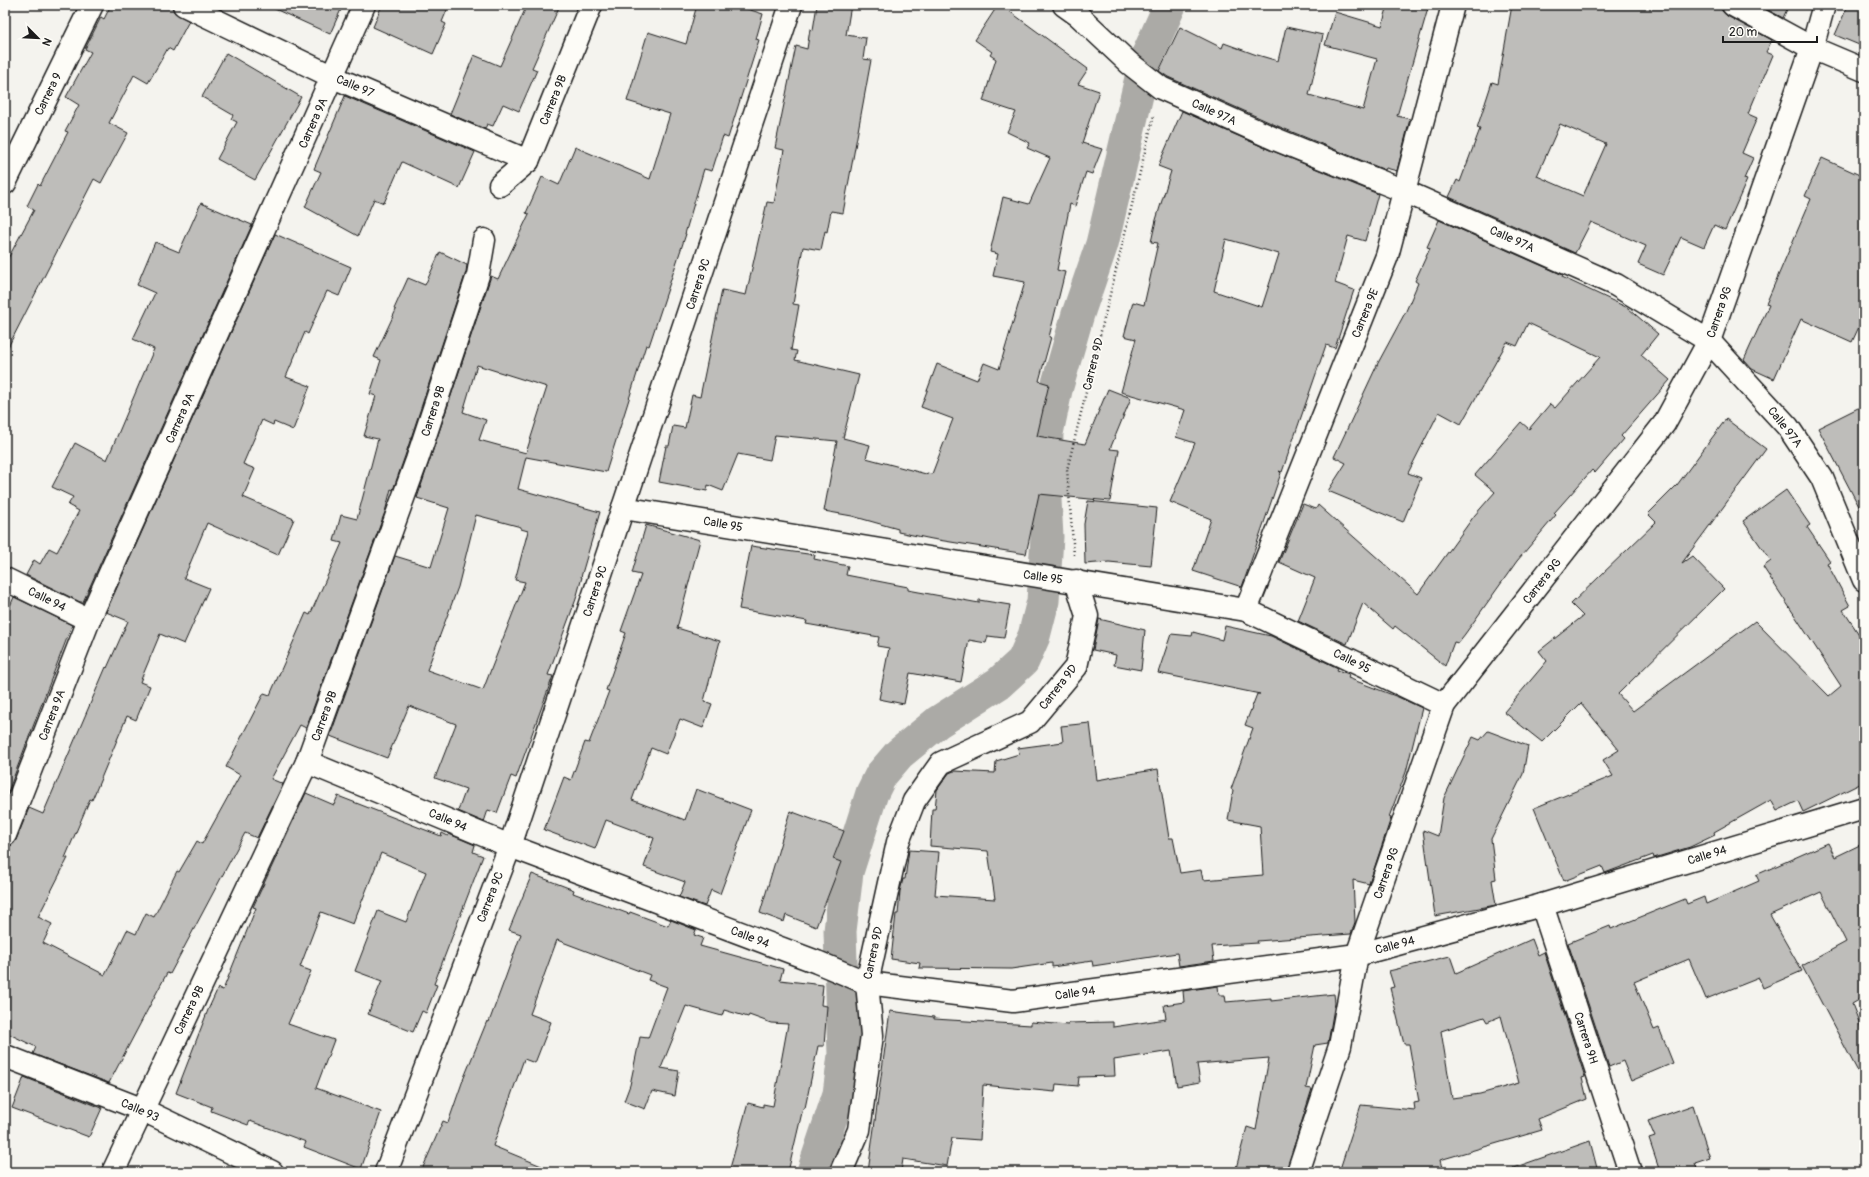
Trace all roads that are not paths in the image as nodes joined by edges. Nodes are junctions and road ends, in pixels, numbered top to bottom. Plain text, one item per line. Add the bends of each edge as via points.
1 (92, 5) edge
2 (184, 5) edge
3 (364, 5) edge
4 (592, 5) edge
5 (791, 5) edge
6 (1064, 5) edge
7 (1453, 5) edge
8 (1733, 5) edge
9 (1824, 5) edge
10 (1812, 48) junction
11 (1864, 70) edge
12 (333, 77) junction
13 (528, 161) junction
14 (5, 183) edge
15 (500, 185) dead end
16 (1404, 192) junction
17 (484, 240) dead end
18 (1709, 341) junction
19 (623, 508) junction
20 (5, 578) edge
21 (1864, 580) edge
22 (1072, 581) junction
23 (1246, 610) junction
24 (89, 620) junction
25 (1444, 706) junction
26 (307, 762) junction
27 (1864, 808) edge
28 (5, 835) edge
29 (510, 846) junction
30 (1542, 905) junction
31 (1357, 955) junction
32 (863, 982) junction
33 (5, 1056) edge
34 (142, 1109) junction
35 (113, 1172) edge
36 (272, 1172) edge
37 (386, 1172) edge
38 (841, 1172) edge
39 (1298, 1172) edge
40 (1630, 1172) edge

1 - 14 street, Carrera 9
2 - 12 street, Calle 97
3 - 12 street, Carrera 9A
4 - 13 street, Carrera 9B
5 - 19 street, Carrera 9C
6 - 16 street, Calle 97A via 1161,88 1275,139
7 - 16 street, Carrera 9E
8 - 10 street
9 - 10 street, Carrera 9G
10 - 11 street
10 - 18 street, Carrera 9G
12 - 13 street, Calle 97
12 - 24 street, Carrera 9A
13 - 15 street, Carrera 9B
16 - 18 street, Calle 97A via 1616,285
16 - 23 street, Carrera 9E via 1387,256
17 - 26 street, Carrera 9B via 478,276 417,460
18 - 21 street, Calle 97A via 1788,427 1822,478
18 - 25 street, Carrera 9G via 1664,424
19 - 22 street, Calle 95
19 - 29 street, Carrera 9C
20 - 24 street, Calle 94
22 - 23 street, Calle 95
22 - 32 street, Carrera 9D via 1087,616 1076,667 1030,722 941,763 914,801 898,842
23 - 25 street, Calle 95
24 - 28 street, Carrera 9A
25 - 31 street, Carrera 9G
26 - 29 street, Calle 94
26 - 34 street, Carrera 9B
27 - 30 street, Calle 94
29 - 32 street, Calle 94 via 817,962
29 - 37 street, Carrera 9C
30 - 31 street, Calle 94
30 - 40 street, Carrera 9H
31 - 32 street, Calle 94 via 1013,1001
31 - 39 street, Carrera 9G via 1340,1046
32 - 38 street, Carrera 9D via 872,1035 859,1130
33 - 34 street, Calle 93
34 - 35 street, Carrera 9B
34 - 36 street, Calle 93

